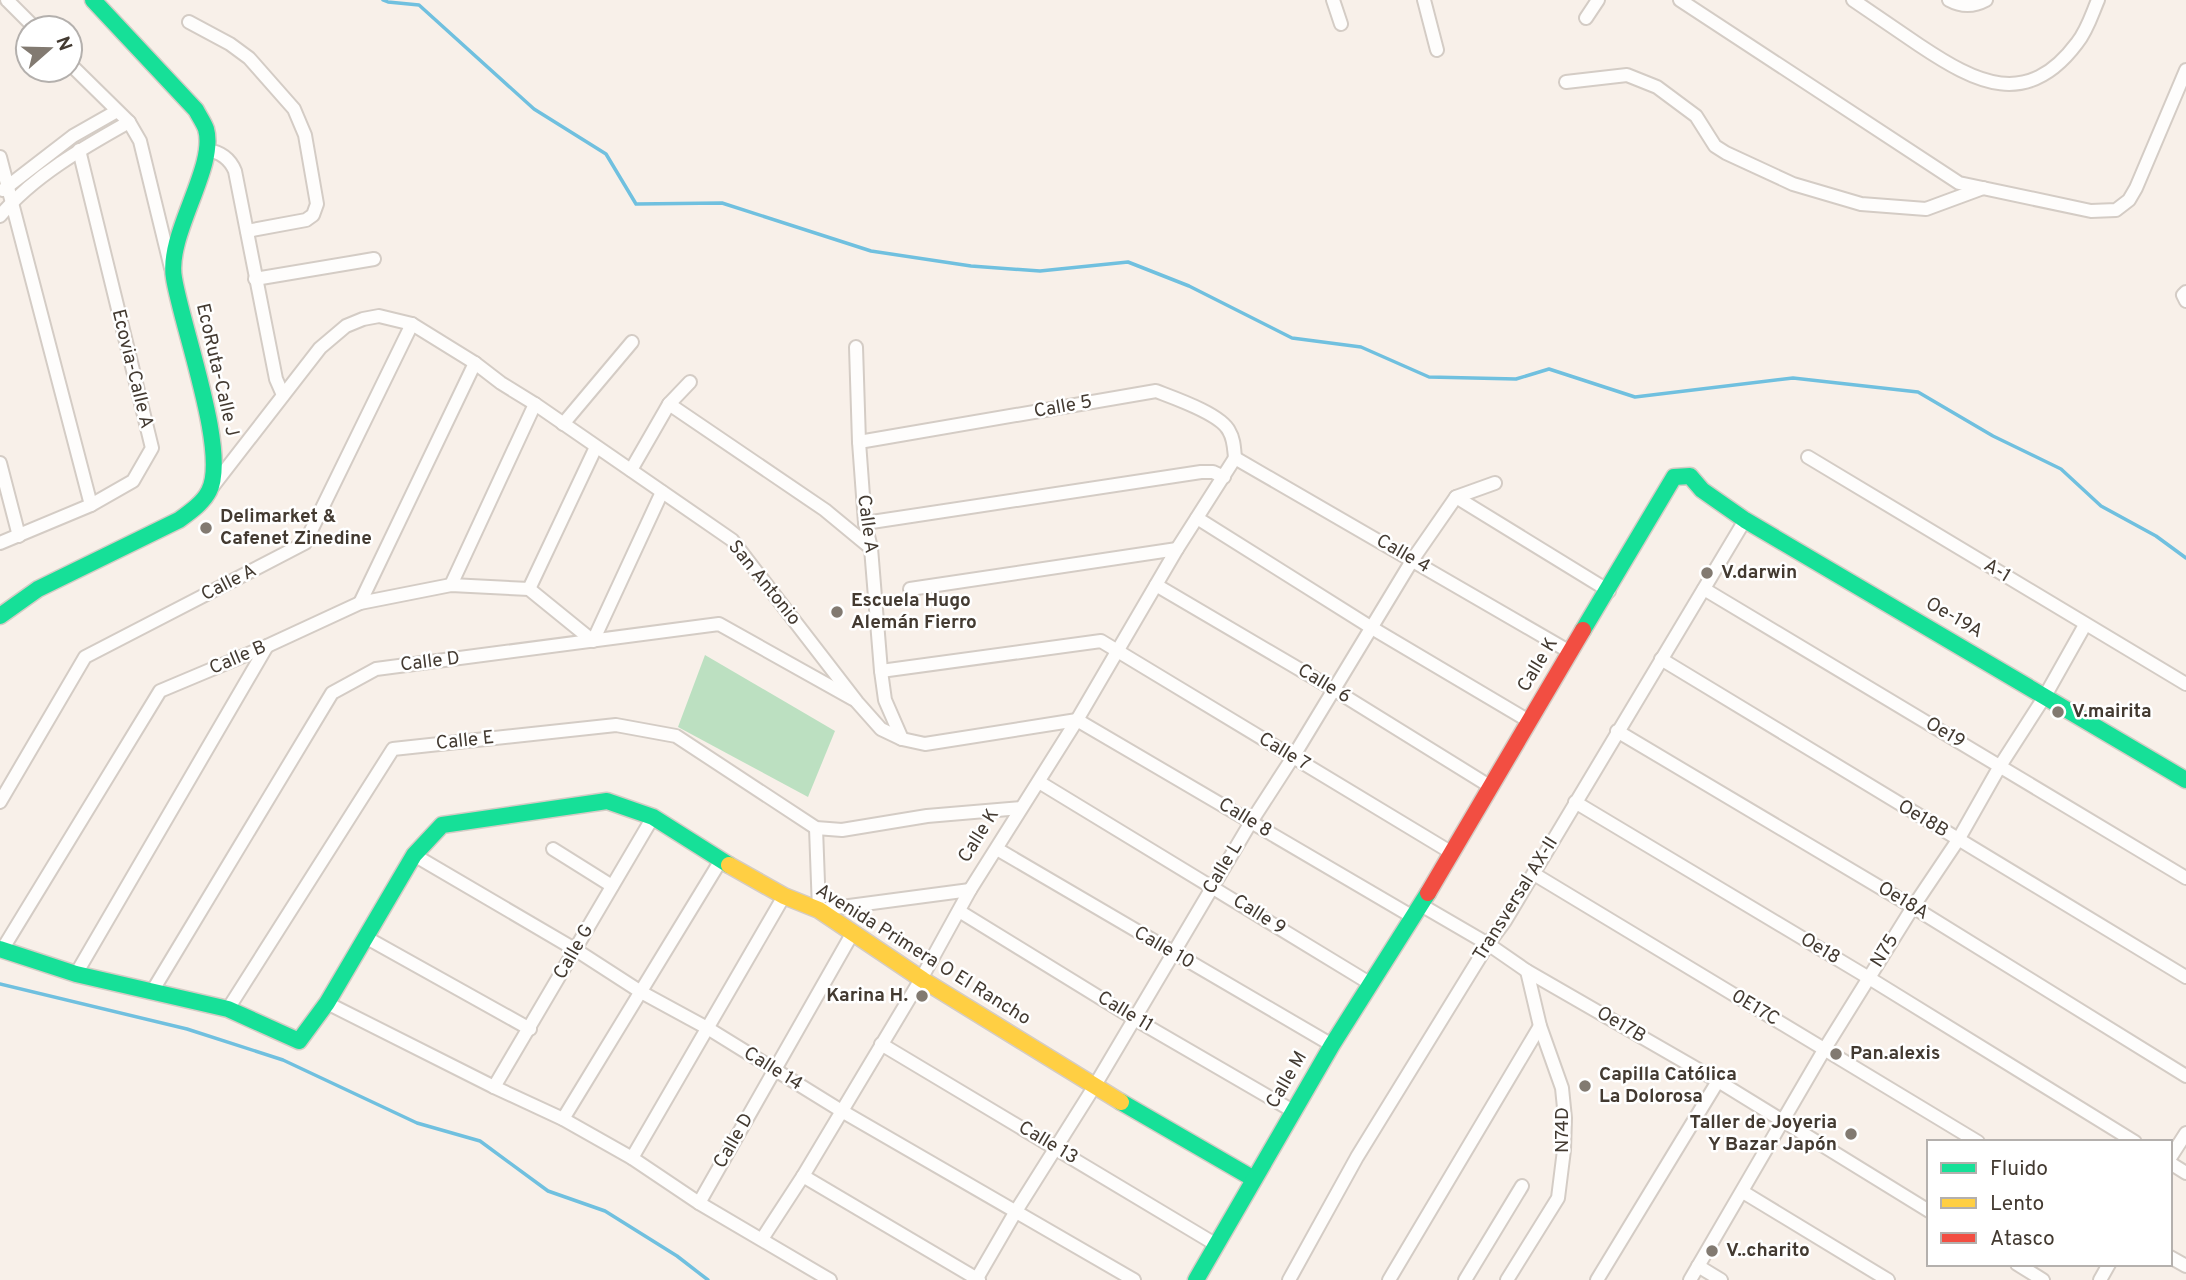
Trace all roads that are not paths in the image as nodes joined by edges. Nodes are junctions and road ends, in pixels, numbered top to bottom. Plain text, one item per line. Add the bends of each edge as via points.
1 (7, 0) edge
2 (93, 0) edge
3 (1333, 0) edge
4 (1423, 0) edge
5 (1598, 0) edge
6 (1680, 0) edge
7 (1853, 0) edge
8 (1949, 0) edge
9 (1986, 0) edge
10 (2098, 0) edge
11 (20, 14) edge
12 (1586, 18) dead end
13 (189, 22) dead end
14 (1340, 24) dead end
15 (1437, 50) dead end
16 (2186, 70) edge
17 (84, 78) edge
18 (1566, 82) dead end
19 (117, 111) junction
20 (129, 122) junction
21 (79, 150) junction
22 (207, 150) junction
23 (0, 157) edge
24 (1983, 188) junction
25 (3, 189) edge
26 (12, 202) junction
27 (0, 216) edge
28 (247, 231) junction
29 (374, 259) dead end
30 (173, 275) junction
31 (256, 279) junction
32 (2186, 292) edge
33 (2186, 301) edge
34 (412, 324) junction
35 (632, 342) dead end
36 (856, 347) dead end
37 (475, 363) junction
38 (690, 382) dead end
39 (284, 395) junction
40 (535, 404) junction
41 (669, 404) junction
42 (563, 424) junction
43 (859, 442) junction
44 (596, 447) junction
45 (1808, 457) dead end
46 (1235, 458) junction
47 (0, 466) edge
48 (631, 470) junction
49 (1223, 477) junction
50 (1496, 483) dead end
51 (210, 490) junction
52 (1702, 490) joint
53 (662, 492) junction
54 (1456, 497) junction
55 (91, 505) junction
56 (1197, 518) junction
57 (1745, 520) junction
58 (865, 523) junction
59 (19, 536) junction
60 (0, 543) edge
61 (871, 548) junction
62 (1177, 549) junction
63 (1413, 559) junction
64 (1156, 584) junction
65 (451, 585) junction
66 (530, 589) junction
67 (910, 589) dead end
68 (1704, 589) junction
69 (1609, 591) junction
70 (360, 603) junction
71 (0, 616) edge
72 (2085, 625) junction
73 (1372, 628) junction
74 (593, 641) junction
75 (267, 646) junction
76 (1117, 651) junction
77 (1570, 652) junction
78 (1661, 659) junction
79 (881, 671) junction
80 (2186, 684) edge
81 (1333, 689) junction
82 (2045, 696) junction
83 (886, 701) junction
84 (857, 702) junction
85 (867, 713) junction
86 (1077, 720) junction
87 (1529, 722) junction
88 (1618, 731) junction
89 (902, 739) junction
90 (1293, 757) junction
91 (2000, 766) junction
92 (2186, 780) edge
93 (1039, 782) junction
94 (1491, 787) junction
95 (0, 802) edge
96 (1575, 802) junction
97 (1021, 808) junction
98 (653, 817) junction
99 (1251, 822) junction
100 (816, 828) junction
101 (1958, 840) junction
102 (553, 849) dead end
103 (997, 849) junction
104 (1452, 853) junction
105 (414, 855) junction
106 (721, 860) junction
107 (1534, 874) junction
108 (2186, 878) edge
109 (612, 886) junction
110 (1213, 886) junction
111 (970, 890) junction
112 (784, 896) junction
113 (1913, 907) junction
114 (819, 910) junction
115 (959, 911) junction
116 (1417, 911) junction
117 (852, 934) junction
118 (367, 938) junction
119 (1488, 944) junction
120 (1, 949) edge
121 (576, 950) junction
122 (1172, 953) junction
123 (1527, 971) junction
124 (76, 974) junction
125 (2186, 977) edge
126 (1869, 978) junction
127 (921, 979) junction
128 (1371, 984) junction
129 (153, 990) junction
130 (640, 992) junction
131 (327, 1003) junction
132 (228, 1009) junction
133 (1133, 1017) junction
134 (1540, 1026) junction
135 (530, 1029) junction
136 (709, 1029) junction
137 (881, 1044) junction
138 (1332, 1045) junction
139 (1824, 1050) junction
140 (775, 1070) junction
141 (2186, 1076) edge
142 (1718, 1081) junction
143 (494, 1087) junction
144 (1094, 1087) junction
145 (840, 1110) junction
146 (1293, 1111) junction
147 (563, 1119) junction
148 (1783, 1122) junction
149 (2186, 1133) edge
150 (1975, 1140) edge
151 (2132, 1140) edge
152 (1056, 1147) junction
153 (2172, 1155) edge
154 (632, 1158) junction
155 (803, 1176) junction
156 (1254, 1179) junction
157 (1521, 1186) dead end
158 (1743, 1192) junction
159 (699, 1203) junction
160 (1927, 1210) edge
161 (1016, 1211) junction
162 (762, 1239) junction
163 (1215, 1244) junction
164 (1699, 1266) junction
165 (2020, 1266) edge
166 (977, 1279) edge
167 (830, 1280) edge
168 (1134, 1280) edge
169 (1196, 1280) edge
170 (1289, 1280) edge
171 (1389, 1280) edge
172 (1465, 1280) edge
173 (1507, 1280) edge
174 (1597, 1280) edge
175 (1690, 1280) edge
176 (1721, 1280) edge
177 (1888, 1280) edge
178 (2043, 1280) edge

1 - 11 street
2 - 22 street via 196,110 206,129
3 - 14 street
4 - 15 street
5 - 12 street
6 - 24 street via 1959,183
7 - 10 street via 1952,67 1997,85 2034,80 2062,61 2079,41
8 - 9 street via 1967,6
13 - 28 street via 249,58 293,109 305,135 317,204 313,215
16 - 24 street via 2136,188 2116,210 2091,211
17 - 19 street
18 - 24 street via 1627,75 1657,87 1696,116 1715,146 1726,153 1793,184 1861,204 1926,209
19 - 20 street
19 - 25 street via 72,136
20 - 21 street
20 - 30 street via 139,141
21 - 26 street
21 - 55 street, Ecovia-Calle A via 152,448 133,481
22 - 28 street via 223,155 233,167
22 - 30 street, EcoRuta-Calle J via 177,244
23 - 25 street
25 - 26 street
26 - 27 street
26 - 55 street
28 - 31 street
29 - 31 street
30 - 51 street, EcoRuta-Calle J via 213,438 215,467
31 - 39 street via 276,379
32 - 33 street
34 - 37 street, San Antonio
34 - 39 street, San Antonio via 379,316 346,326 320,348
34 - 95 street, Calle A via 305,543 85,657
35 - 42 street
36 - 43 street, Calle A
37 - 40 street, San Antonio
37 - 70 street
38 - 41 street
39 - 51 street
40 - 42 street, San Antonio
40 - 65 street
41 - 48 street
41 - 61 street via 825,510
42 - 44 street, San Antonio
43 - 46 street, Calle 5 via 1156,391 1224,423 1234,443
43 - 58 street, Calle A
44 - 48 street, San Antonio
44 - 66 street
45 - 72 street, A-1
46 - 49 street, Calle K
46 - 63 street, Calle 4
47 - 59 street
48 - 53 street, San Antonio
49 - 56 street, Calle K
49 - 58 street via 1201,472
50 - 54 street
51 - 71 street via 179,520 38,589
52 - 57 street, Oe-19A
52 - 69 street, Calle K via 1686,475 1670,481
53 - 74 street
53 - 84 street, San Antonio via 732,540
54 - 63 street, Calle L
54 - 69 street
55 - 59 street, Ecovia-Calle A
56 - 62 street, Calle K
56 - 73 street
57 - 68 street, Transversal AX-II
57 - 82 street, Oe-19A
58 - 61 street, Calle A
59 - 60 street, Ecovia-Calle A
61 - 79 street, Calle A
62 - 64 street, Calle K
62 - 67 street
63 - 73 street, Calle L
63 - 77 street, Calle 4
64 - 76 street, Calle K
64 - 81 street, Calle 6
65 - 66 street, Calle B
65 - 70 street, Calle B
66 - 74 street
68 - 78 street, Transversal AX-II
68 - 91 street, Oe19
69 - 77 street, Calle K
70 - 75 street, Calle B
72 - 80 street, A-1
72 - 82 street, N75
73 - 81 street, Calle L
73 - 87 street
74 - 84 street, Calle D via 719,624
74 - 129 street, Calle D via 376,669 332,693
75 - 120 street, Calle B via 160,691
75 - 124 street
76 - 79 street, Calle 7 via 1101,641
76 - 86 street, Calle K
76 - 90 street, Calle 7
77 - 87 street, Calle K
78 - 88 street, Transversal AX-II
78 - 101 street, Oe18B
79 - 83 street, Calle A
81 - 90 street, Calle L
81 - 94 street, Calle 6
82 - 91 street, N75
82 - 92 street, Oe-19A
83 - 85 street
83 - 89 street, Calle A
84 - 85 street, San Antonio
85 - 89 street, San Antonio via 881,729
86 - 89 street, San Antonio via 925,744
86 - 93 street, Calle K
86 - 99 street, Calle 8
87 - 94 street, Calle K
88 - 96 street, Transversal AX-II
88 - 113 street, Oe18A
90 - 99 street, Calle L
90 - 104 street, Calle 7
91 - 101 street, N75
91 - 108 street, Oe19
93 - 97 street, Calle K
93 - 110 street, Calle 9
94 - 104 street, Calle K
96 - 107 street, Transversal AX-II
96 - 126 street, Oe18
97 - 100 street via 927,816 842,830
97 - 103 street, Calle K
98 - 105 street, Avenida Primera O El Rancho via 607,801 442,825
98 - 106 street, Avenida Primera O El Rancho
98 - 109 street, Calle G
99 - 110 street, Calle L
99 - 116 street, Calle 8
100 - 114 street
100 - 132 street, Calle E via 676,736 616,725 393,749
101 - 113 street, N75
101 - 125 street, Oe18B
102 - 109 street
103 - 111 street, Calle K
103 - 122 street, Calle 10
104 - 116 street, Calle K
105 - 118 street, Avenida Primera O El Rancho
105 - 121 street, Calle 14
106 - 112 street, Avenida Primera O El Rancho
106 - 130 street
107 - 119 street, Transversal AX-II
107 - 139 street, 0E17C
109 - 121 street, Calle G
110 - 122 street, Calle L
110 - 128 street, Calle 9
111 - 114 street
111 - 115 street, Calle K
112 - 114 street, Avenida Primera O El Rancho
112 - 136 street
113 - 126 street, N75
113 - 141 street, Oe18A
114 - 117 street, Avenida Primera O El Rancho
115 - 127 street, Calle K
115 - 133 street, Calle 11
116 - 119 street, Oe17B
116 - 128 street, Calle M
117 - 127 street, Avenida Primera O El Rancho
117 - 140 street, Calle D
118 - 131 street, Avenida Primera O El Rancho
118 - 135 street
119 - 123 street, Oe17B
119 - 170 street, Transversal AX-II via 1357,1157
120 - 124 street
121 - 130 street, Calle 14
121 - 135 street, Calle G
122 - 133 street, Calle L
122 - 138 street, Calle 10
123 - 134 street, N74D
123 - 142 street, Oe17B
124 - 129 street
126 - 139 street, N75
126 - 151 street, Oe18
127 - 137 street, Calle K
127 - 144 street, Avenida Primera O El Rancho
128 - 138 street, Calle M
129 - 132 street
130 - 136 street, Calle 14
130 - 147 street
131 - 132 street, Avenida Primera O El Rancho via 299,1041
131 - 143 street
133 - 144 street, Calle L
133 - 146 street, Calle 11
134 - 171 street
134 - 173 street, N74D via 1562,1088 1562,1174 1558,1198
135 - 143 street, Calle G
136 - 140 street, Calle 14
136 - 154 street
137 - 145 street, Calle K
137 - 152 street, Calle 13
138 - 146 street, Calle M
139 - 148 street, N75
139 - 150 street, 0E17C
140 - 145 street, Calle 14
140 - 159 street, Calle D
142 - 148 street, Oe17B
142 - 174 street
143 - 147 street
144 - 152 street, Calle L
144 - 156 street, Avenida Primera O El Rancho
145 - 155 street, Calle K
145 - 161 street, Calle 14
146 - 156 street, Calle M
147 - 154 street
148 - 158 street, N75
148 - 160 street, Oe17B
149 - 153 street
152 - 161 street, Calle L
152 - 163 street, Calle 13
154 - 159 street
155 - 162 street, Calle K
155 - 166 street
156 - 163 street, Calle M
157 - 172 street
158 - 164 street, N75
158 - 177 street
159 - 162 street
161 - 166 street, Calle L
161 - 168 street, Calle 14
162 - 167 street
163 - 169 street, Calle M
164 - 175 street, N75
164 - 176 street
165 - 178 street

